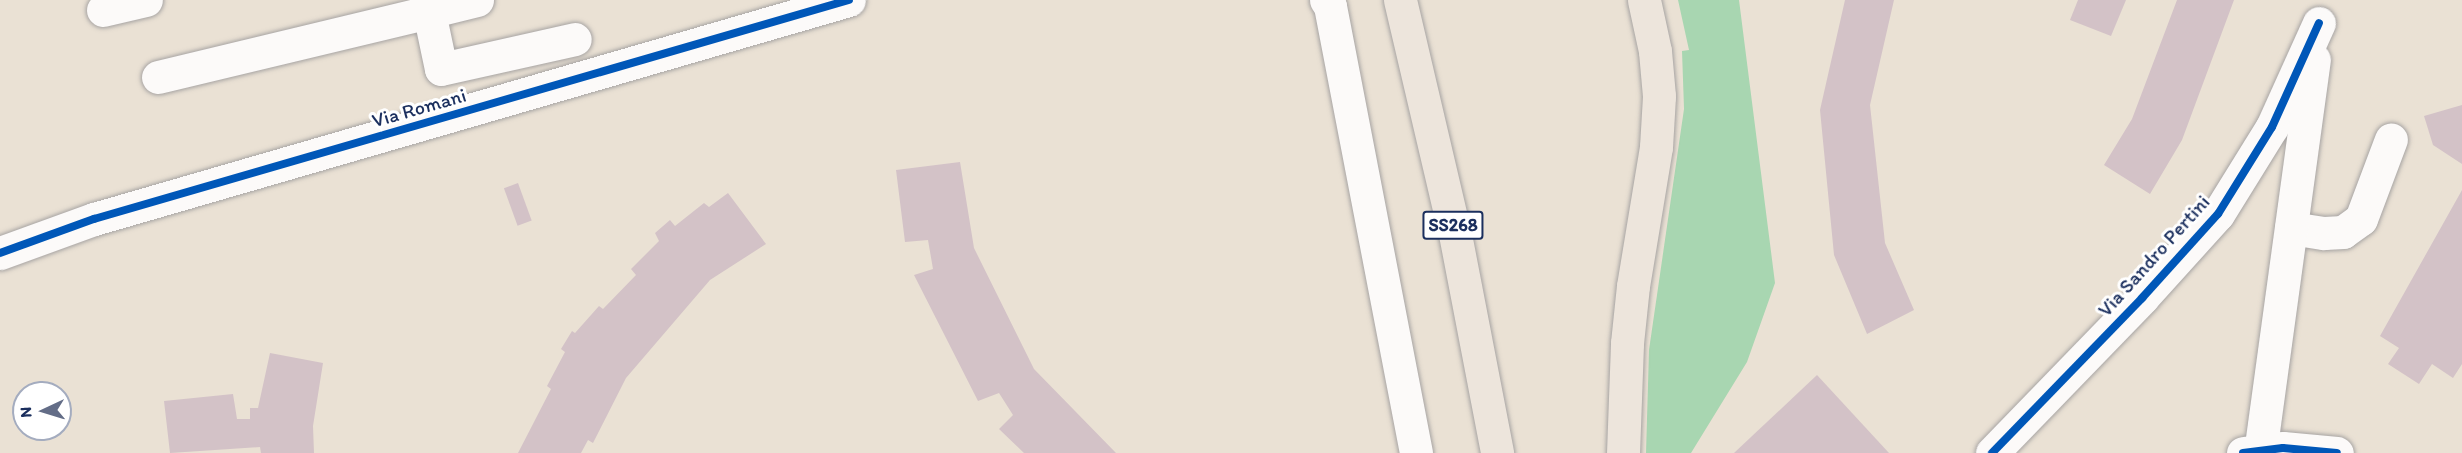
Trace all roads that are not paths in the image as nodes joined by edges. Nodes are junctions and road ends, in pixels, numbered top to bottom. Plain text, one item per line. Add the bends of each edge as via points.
1 (146, 0) edge
2 (477, 0) edge
3 (849, 0) edge
4 (1326, 0) edge
5 (1400, 0) edge
6 (1644, 0) edge
7 (799, 7) edge
8 (103, 10) dead end
9 (2321, 11) edge
10 (429, 12) junction
11 (575, 39) dead end
12 (158, 77) dead end
13 (2391, 139) dead end
14 (2291, 228) junction
15 (0, 253) edge
16 (2254, 452) edge
17 (1416, 453) edge
18 (1497, 453) edge
19 (1623, 453) edge
20 (1992, 453) edge
21 (2337, 453) edge

1 - 8 street
2 - 10 street
3 - 7 street, Via Romani
4 - 17 street
5 - 18 highway, SS268 via 1455,234
6 - 19 highway via 1659,96 1656,147 1627,343
7 - 15 street, Via Romani via 94,219
9 - 14 street, Via Sandro Pertini
9 - 20 street, Via Sandro Pertini via 2272,127 2218,214
10 - 11 street via 441,69
10 - 12 street
13 - 14 street via 2361,219 2343,232
14 - 16 street, Via Sandro Pertini
16 - 21 street via 2283,448

